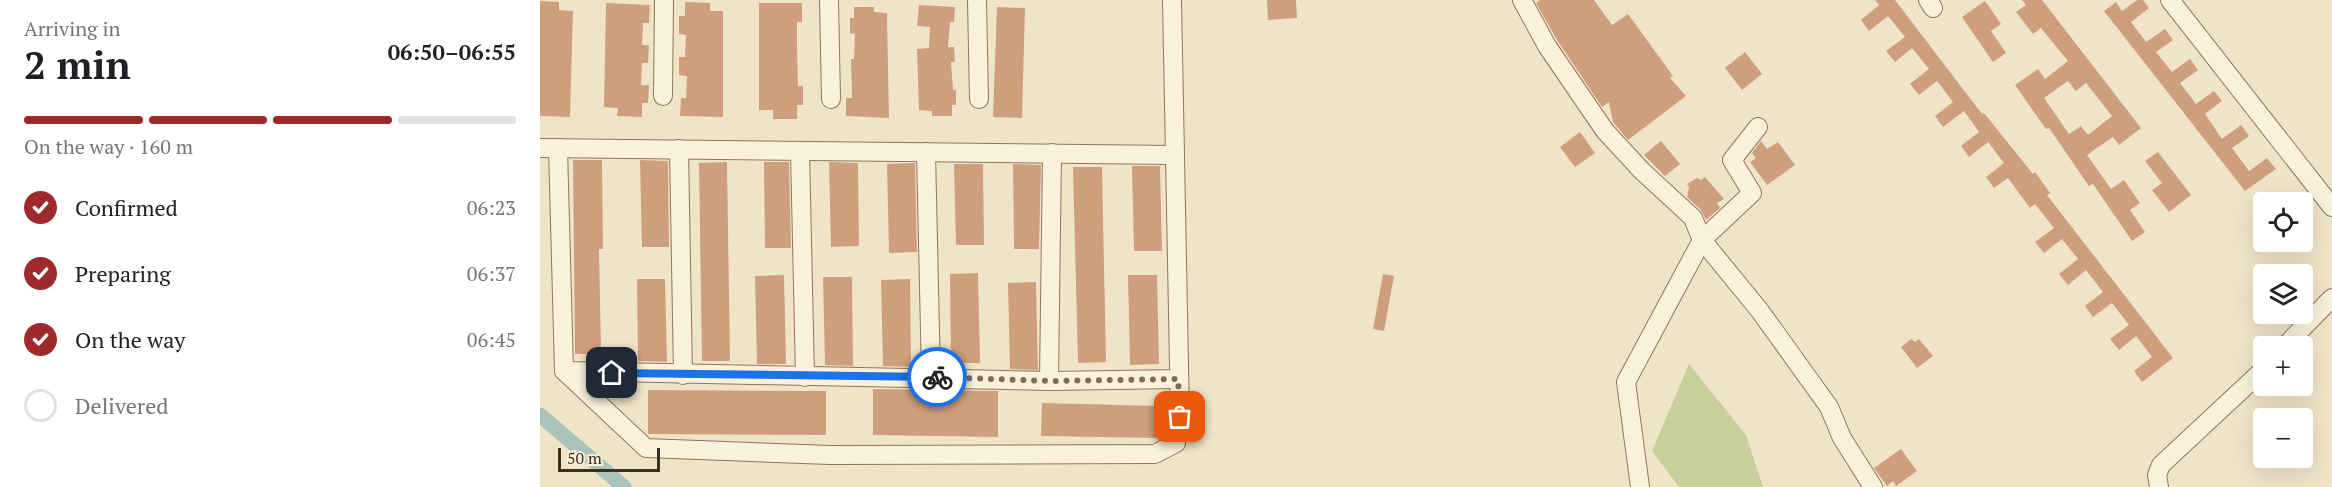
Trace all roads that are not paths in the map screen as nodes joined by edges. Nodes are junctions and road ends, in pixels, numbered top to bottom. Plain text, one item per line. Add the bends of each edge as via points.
1 (664, 0) edge
2 (829, 0) edge
3 (977, 0) edge
4 (1172, 0) edge
5 (1522, 0) edge
6 (2170, 0) edge
7 (663, 96) dead end
8 (831, 99) dead end
9 (979, 99) dead end
10 (1758, 127) dead end
11 (549, 148) edge
12 (679, 149) junction
13 (800, 151) junction
14 (926, 152) junction
15 (1052, 153) junction
16 (1175, 155) junction
17 (2332, 207) edge
18 (1702, 240) junction
19 (2332, 298) edge
20 (2296, 336) edge
21 (564, 371) junction
22 (683, 375) junction
23 (805, 377) junction
24 (931, 377) junction
25 (1178, 379) junction
26 (2253, 379) edge
27 (1049, 381) junction
28 (1640, 487) edge
29 (1873, 487) edge
30 (2159, 487) edge

1 - 7 street
2 - 8 street
3 - 9 street
4 - 16 street
5 - 18 street via 1547,46 1605,132 1693,218
6 - 17 street
10 - 18 street via 1732,160 1752,193
11 - 12 street
11 - 21 street
12 - 13 street
12 - 22 street
13 - 14 street
13 - 23 street
14 - 15 street
14 - 24 street
15 - 16 street
15 - 27 street
16 - 25 street
18 - 28 street via 1626,382
18 - 29 street via 1760,311 1829,407 1842,438
19 - 20 street
21 - 22 street
21 - 25 street via 646,448 841,455 1155,453 1176,443 1180,417
22 - 23 street
23 - 24 street
24 - 27 street
25 - 27 street
26 - 30 street via 2161,465 2157,475

